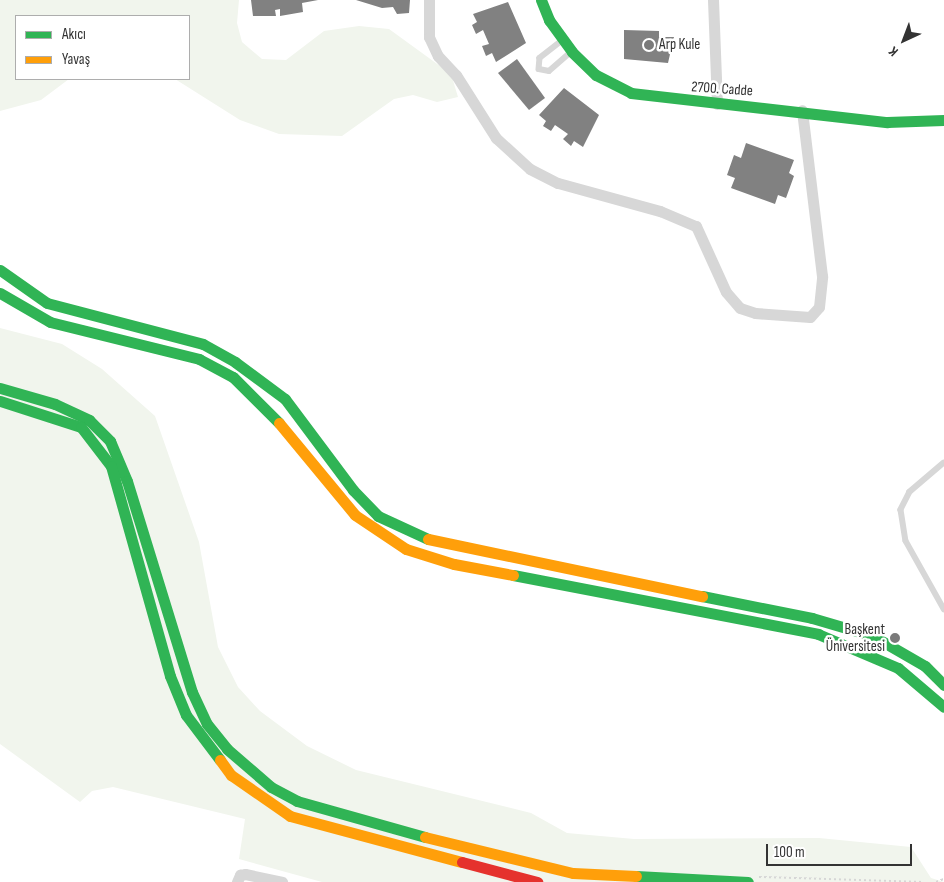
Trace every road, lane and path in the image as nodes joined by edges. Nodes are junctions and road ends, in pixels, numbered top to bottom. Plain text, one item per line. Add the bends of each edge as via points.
1 (429, 0) edge
2 (541, 0) edge
3 (712, 0) edge
4 (563, 40) junction
5 (572, 52) junction
6 (717, 104) junction
7 (802, 110) junction
8 (944, 120) edge
9 (0, 270) edge
10 (0, 293) edge
11 (0, 388) edge
12 (0, 401) edge
13 (944, 463) edge
14 (944, 609) edge
15 (944, 685) edge
16 (944, 707) edge
17 (944, 878) edge
18 (749, 879) edge
19 (237, 882) edge
20 (282, 882) edge
21 (537, 882) edge
22 (924, 882) edge
23 (936, 882) edge

1 - 7 street via 429,37 438,56 456,75 496,138 530,168 558,183 660,211 696,226 726,292 740,308 755,313 810,317 819,307 822,276
2 - 4 street, 2700. Cadde
3 - 6 street
4 - 5 street, 2700. Cadde
4 - 5 lane via 540,58 539,69 549,71
5 - 6 street, 2700. Cadde via 596,75 631,93
6 - 7 street, 2700. Cadde
7 - 8 street, 2700. Cadde via 887,122
9 - 15 street via 47,303 203,344 235,362 285,399 353,490 378,516 404,530 436,542 812,618 873,636 925,666
10 - 16 street via 50,322 199,359 233,377 260,400 355,515 406,550 454,564 818,634 898,668
11 - 18 street via 55,404 88,420 110,442 127,480 192,692 207,724 227,749 271,787 297,801 381,826 573,873
12 - 21 street via 81,427 98,444 111,466 170,676 186,715 231,775 290,816
13 - 14 lane via 910,492 900,510 906,541
17 - 23 path
18 - 22 path
19 - 20 street via 240,875 245,874

